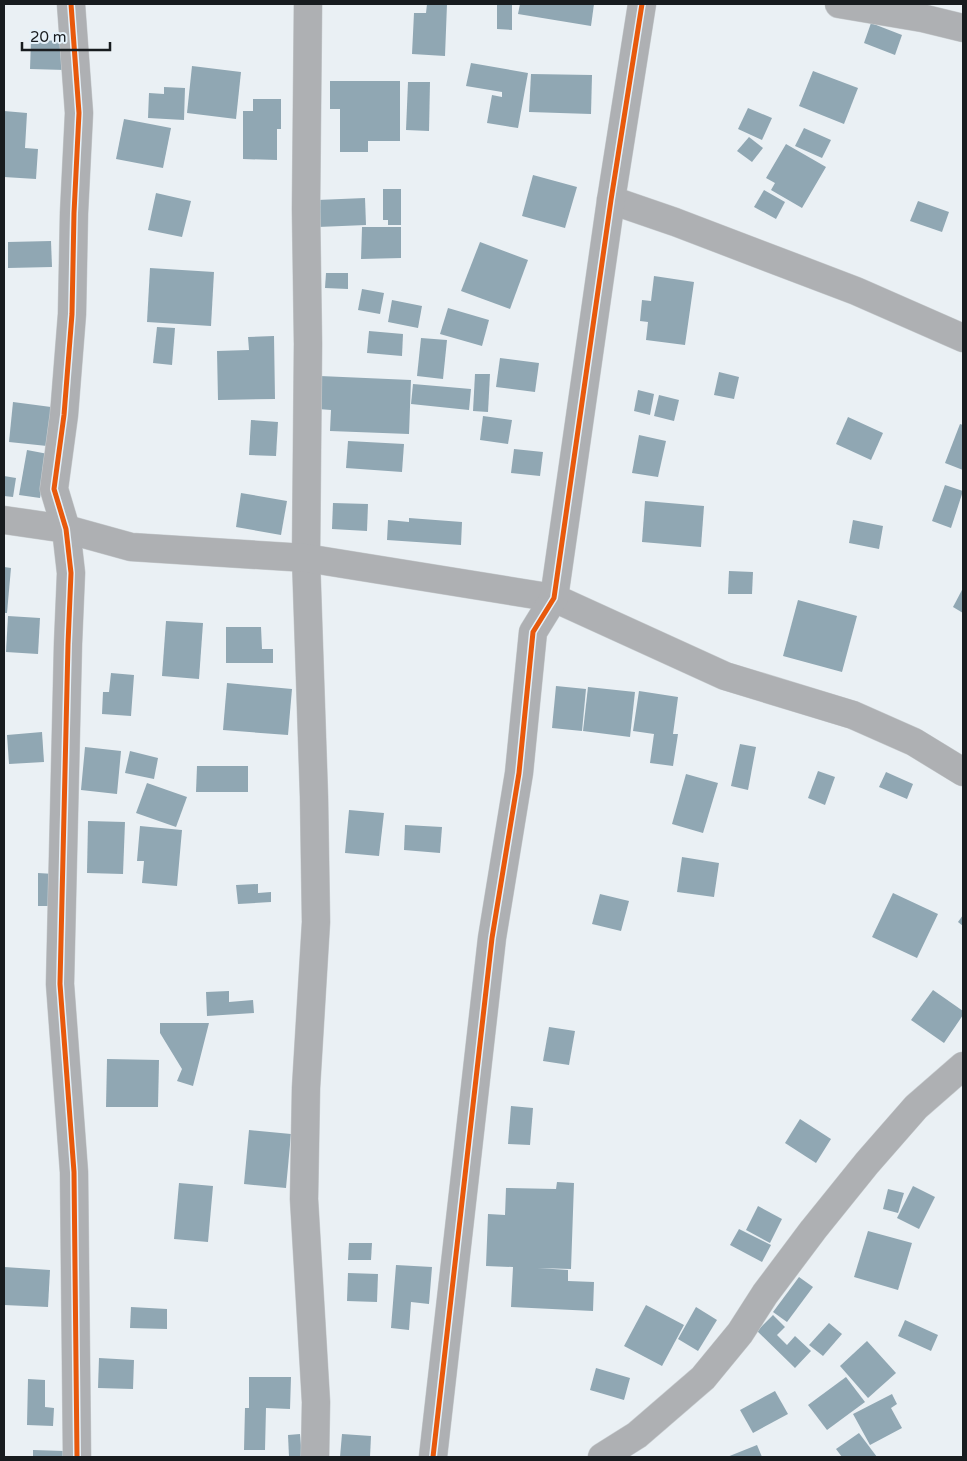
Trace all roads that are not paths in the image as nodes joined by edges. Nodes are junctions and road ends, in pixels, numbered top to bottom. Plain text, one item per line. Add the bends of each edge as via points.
1 (72, 4) edge
2 (308, 4) edge
3 (642, 4) edge
4 (838, 4) edge
5 (963, 28) edge
6 (611, 200) junction
7 (963, 338) edge
8 (4, 520) edge
9 (66, 529) junction
10 (306, 558) junction
11 (554, 598) junction
12 (963, 772) edge
13 (963, 1066) edge
14 (77, 1457) edge
15 (314, 1457) edge
16 (433, 1457) edge
17 (602, 1457) edge

1 - 9 street via 79,113 72,314 54,488
2 - 10 street
3 - 6 street
4 - 5 street
6 - 7 street via 856,291
6 - 11 street
8 - 9 street
9 - 10 street via 131,547
9 - 14 street via 72,572 60,984 74,1172
10 - 11 street
10 - 15 street via 316,922 306,1088 304,1199 316,1393
11 - 12 street via 725,676 853,715 914,742
11 - 16 street via 533,632 519,773 492,938
13 - 17 street via 916,1107 812,1230 740,1333 703,1378 637,1435

